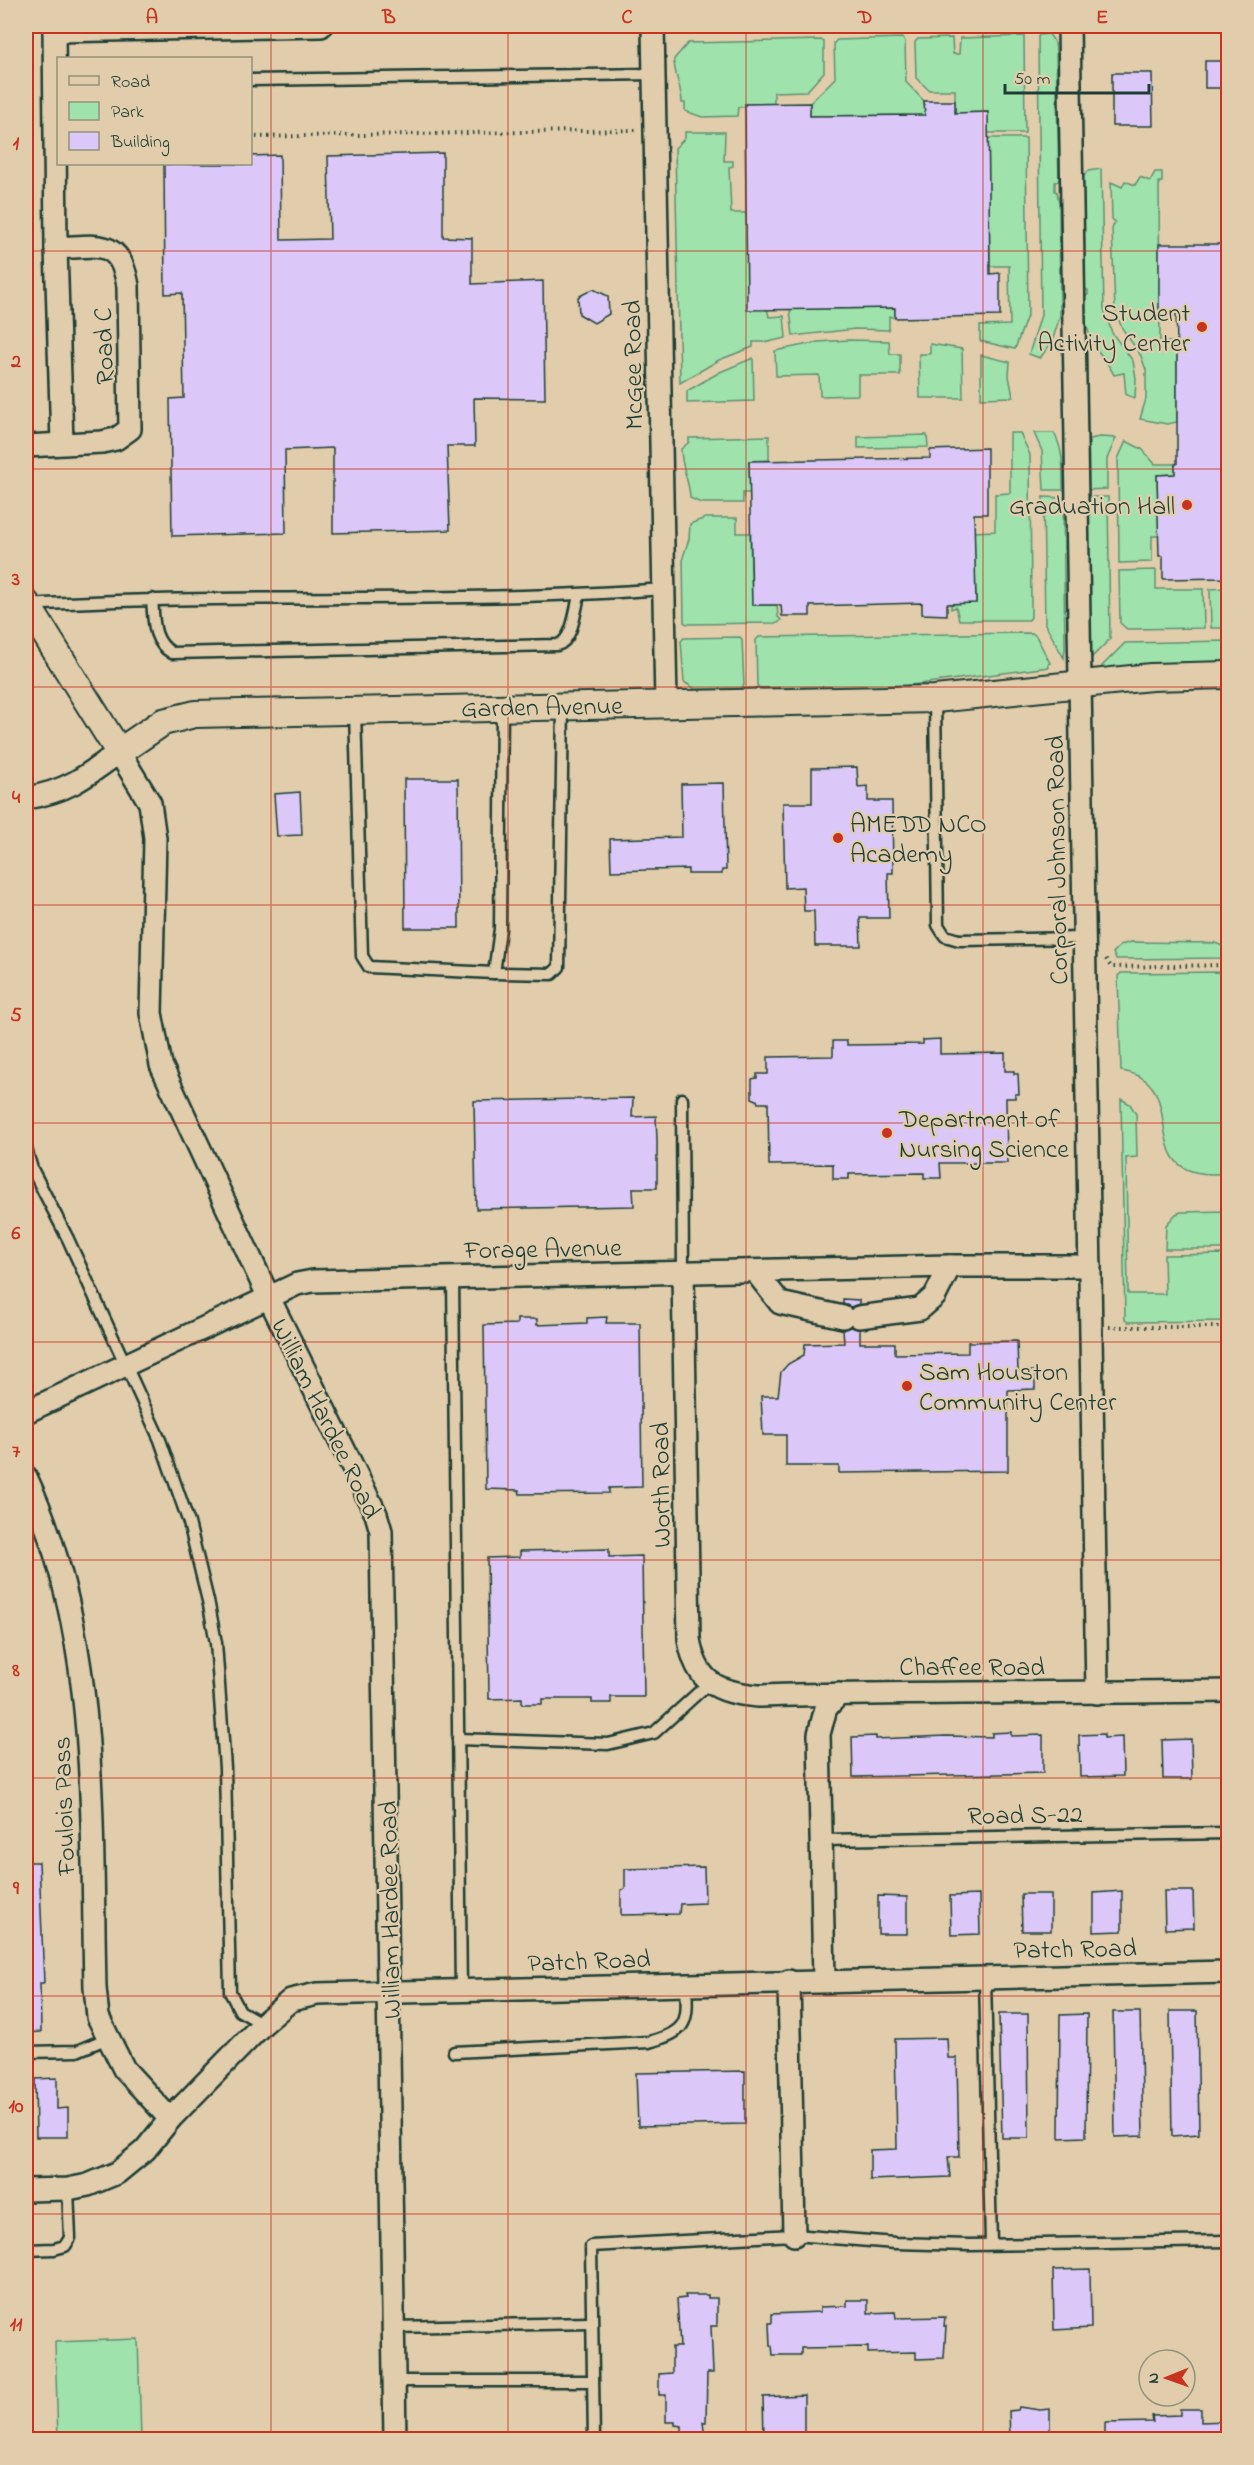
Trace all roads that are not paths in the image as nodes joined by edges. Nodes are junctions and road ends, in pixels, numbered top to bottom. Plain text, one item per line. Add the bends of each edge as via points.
1 (321, 26) edge
2 (653, 26) edge
3 (1069, 26) edge
4 (54, 28) edge
5 (654, 74) junction
6 (252, 80) edge
7 (56, 85) edge
8 (56, 248) junction
9 (62, 443) junction
10 (26, 446) edge
11 (664, 589) junction
12 (579, 596) junction
13 (152, 599) junction
14 (26, 604) edge
15 (1228, 675) edge
16 (1080, 685) junction
17 (935, 699) junction
18 (666, 704) junction
19 (563, 706) junction
20 (502, 707) junction
21 (355, 710) junction
22 (119, 752) junction
23 (26, 798) edge
24 (1084, 938) junction
25 (494, 973) junction
26 (682, 1099) dead end
27 (26, 1149) edge
28 (950, 1266) junction
29 (1090, 1266) junction
30 (755, 1270) junction
31 (683, 1272) junction
32 (453, 1278) junction
33 (269, 1298) junction
34 (126, 1366) junction
35 (26, 1412) edge
36 (26, 1477) edge
37 (713, 1685) junction
38 (1228, 1691) edge
39 (1097, 1693) junction
40 (838, 1694) junction
41 (458, 1739) junction
42 (1228, 1833) edge
43 (823, 1840) junction
44 (1228, 1972) edge
45 (985, 1977) junction
46 (824, 1980) junction
47 (789, 1981) junction
48 (686, 1984) junction
49 (461, 1990) junction
50 (390, 1992) junction
51 (263, 2024) junction
52 (108, 2038) junction
53 (26, 2052) edge
54 (454, 2052) dead end
55 (170, 2119) junction
56 (68, 2189) junction
57 (26, 2190) edge
58 (794, 2235) junction
59 (1228, 2241) edge
60 (991, 2244) junction
61 (26, 2250) edge
62 (591, 2324) junction
63 (394, 2327) junction
64 (592, 2380) junction
65 (394, 2381) junction
66 (395, 2439) edge
67 (594, 2439) edge

1 - 4 street
2 - 5 street, McGee Road
3 - 16 street, Corporal Johnson Road
4 - 7 street
5 - 6 lane
5 - 11 street, McGee Road
7 - 8 street
8 - 9 street
8 - 9 street, Road C via 105,247 125,265 128,286 130,429 116,439
9 - 10 street
11 - 12 lane
11 - 18 street, McGee Road
12 - 13 lane
12 - 13 lane via 568,638 557,645 172,653 162,647 156,636
13 - 14 lane
14 - 22 street, William Hardee Road
15 - 16 street, Garden Avenue via 1151,677
16 - 17 street, Garden Avenue
16 - 24 street, Corporal Johnson Road
17 - 18 street, Garden Avenue
17 - 24 lane via 938,925 945,936 959,940
18 - 19 street, Garden Avenue
19 - 20 street, Garden Avenue
19 - 25 lane via 559,967 552,974
20 - 21 street, Garden Avenue
20 - 25 lane via 500,929
21 - 22 street, Garden Avenue via 195,714 163,722
21 - 25 lane via 362,956 369,967
22 - 23 street, Garden Avenue via 76,783
22 - 33 street, William Hardee Road via 150,803 155,838 151,1013 158,1057
24 - 29 street, Corporal Johnson Road
26 - 31 lane
27 - 34 lane
28 - 29 street, Forage Avenue
28 - 30 street, Forage Avenue
28 - 30 street via 935,1296 920,1309 851,1317 780,1303
29 - 39 street, Corporal Johnson Road
30 - 31 street, Forage Avenue
31 - 32 street, Forage Avenue
31 - 37 street, Worth Road via 689,1640 692,1660
32 - 33 street, Forage Avenue via 313,1281
32 - 41 lane
33 - 34 street, Forage Avenue
33 - 50 street, William Hardee Road via 381,1531
34 - 35 street, Forage Avenue
34 - 51 lane via 174,1477 209,1605 216,1643 225,1768 230,1992 240,2011
36 - 52 street, Foulois Pass via 57,1559 80,1666 89,1747 95,1988 98,2017
37 - 40 street, Chaffee Road via 758,1696
37 - 41 lane via 654,1733 608,1744
38 - 39 street, Chaffee Road
39 - 40 street, Chaffee Road
40 - 43 street via 826,1708 819,1734
41 - 49 lane
42 - 43 lane, Road S-22
43 - 46 street
44 - 45 street, Patch Road
45 - 46 street, Patch Road
45 - 60 lane
46 - 47 street, Patch Road
47 - 48 street, Patch Road
47 - 58 street
48 - 49 street, Patch Road
48 - 54 lane via 688,2014 670,2036 648,2042
49 - 50 street, Patch Road
50 - 51 street, Patch Road via 317,1994 291,2001
50 - 63 street, William Hardee Road
51 - 55 street, Patch Road
52 - 53 lane via 77,2051
52 - 55 street, Foulois Pass via 124,2069
55 - 56 street, Patch Road via 145,2150 117,2174
56 - 57 street, Patch Road
56 - 61 lane via 70,2238 65,2246
58 - 60 lane via 895,2243
58 - 62 lane via 591,2246
59 - 60 lane
62 - 63 lane
62 - 64 lane
63 - 65 street, William Hardee Road
64 - 65 lane
64 - 67 lane
65 - 66 street, William Hardee Road

